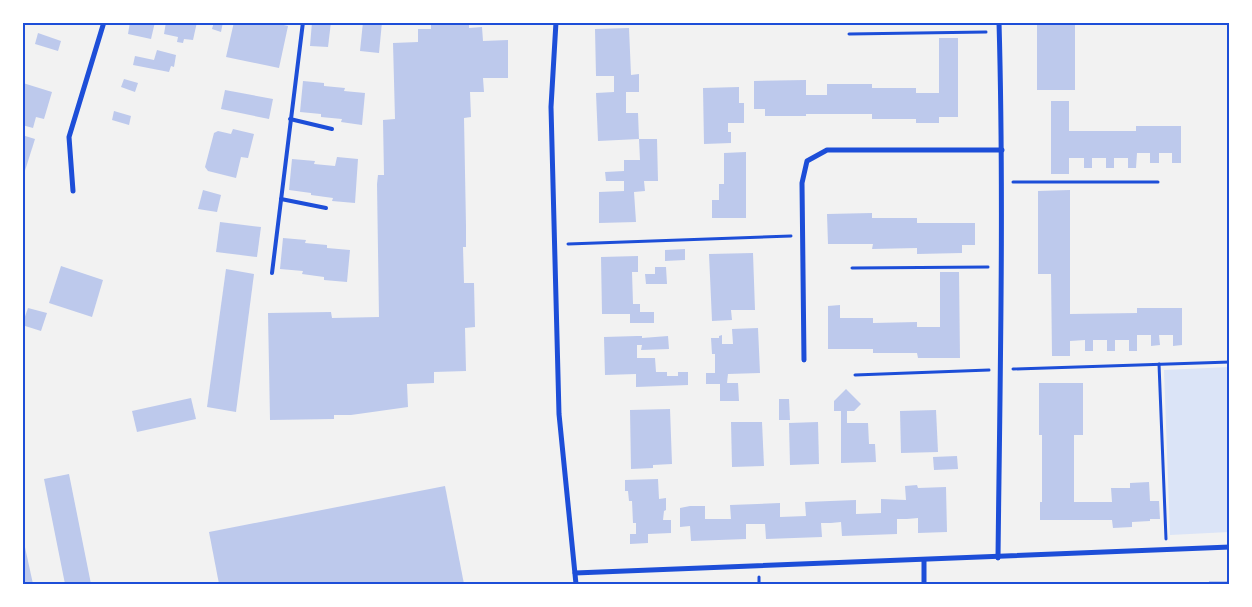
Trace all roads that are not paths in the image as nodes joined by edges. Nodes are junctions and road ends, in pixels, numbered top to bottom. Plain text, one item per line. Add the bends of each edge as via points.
1 (104, 22) edge
2 (303, 22) edge
3 (556, 22) edge
4 (999, 22) edge
5 (290, 119) junction
6 (332, 129) dead end
7 (1002, 150) junction
8 (73, 191) dead end
9 (281, 200) junction
10 (326, 208) dead end
11 (272, 273) dead end
12 (804, 360) dead end
13 (1230, 547) edge
14 (998, 558) junction
15 (924, 560) junction
16 (575, 573) junction
17 (576, 584) edge
18 (924, 584) edge

1 - 8 street via 69,137
2 - 5 lane
3 - 16 street via 551,107 559,414
4 - 7 street
5 - 6 lane
5 - 9 lane
7 - 12 street via 827,150 807,162 802,183
7 - 14 street
9 - 10 lane
9 - 11 lane
13 - 14 street
14 - 15 street
15 - 16 street
15 - 18 street
16 - 17 street

